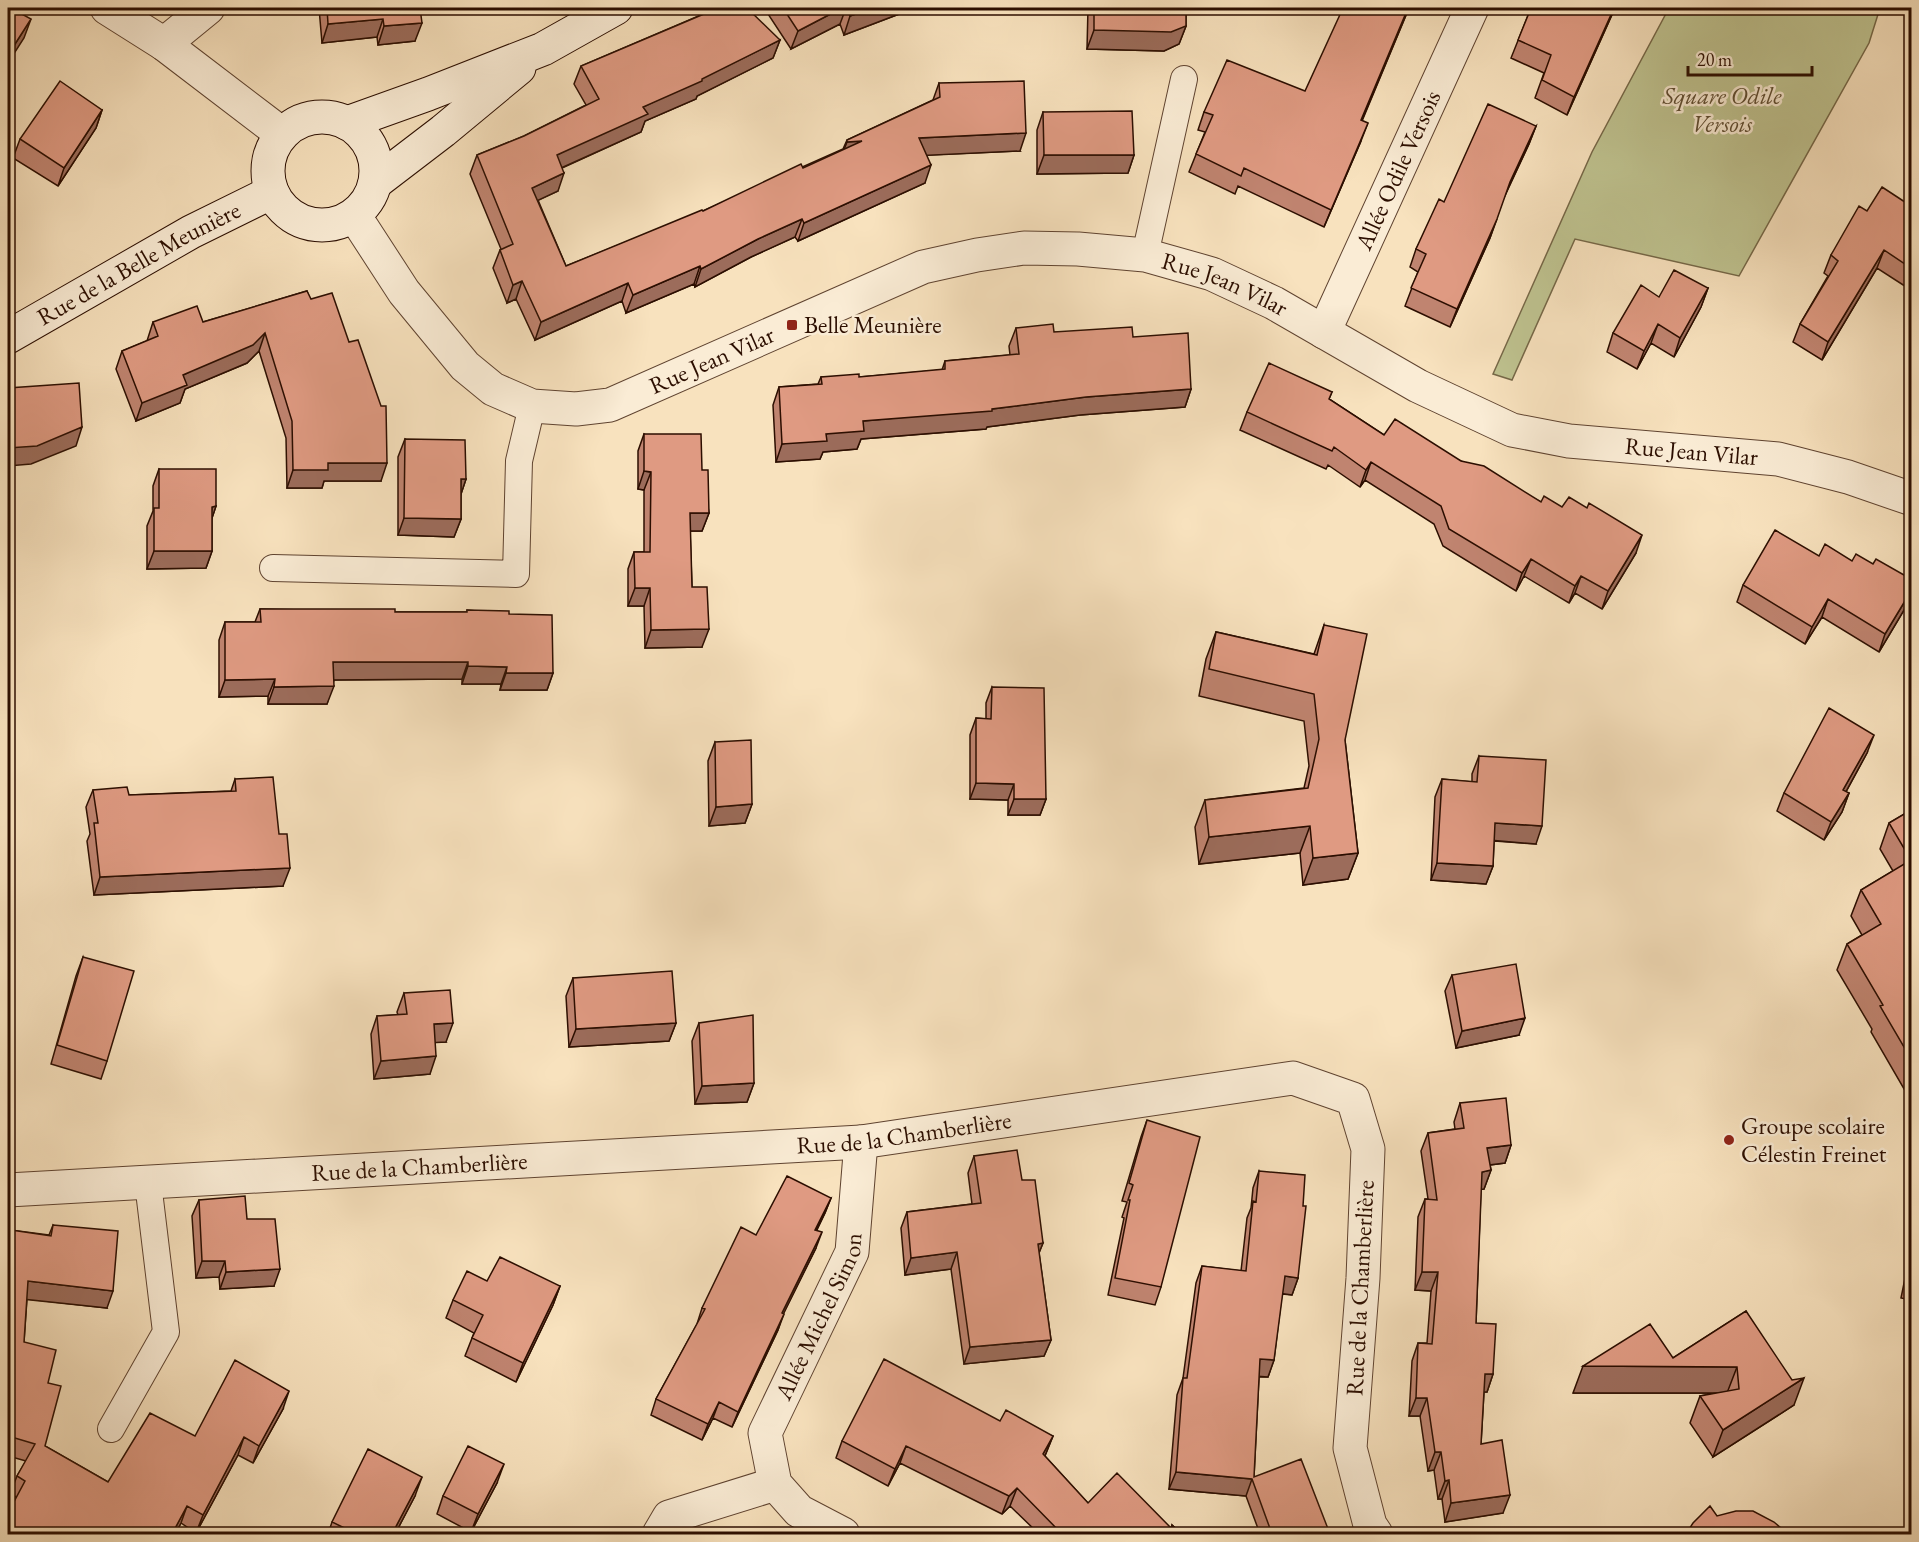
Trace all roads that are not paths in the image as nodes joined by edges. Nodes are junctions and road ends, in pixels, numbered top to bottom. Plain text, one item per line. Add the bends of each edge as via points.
1 (107, 8) edge
2 (208, 8) edge
3 (616, 8) edge
4 (1472, 8) edge
5 (164, 44) junction
6 (543, 49) junction
7 (1184, 79) dead end
8 (347, 123) junction
9 (282, 134) junction
10 (375, 183) junction
11 (272, 192) junction
12 (354, 215) junction
13 (1145, 255) junction
14 (1324, 332) junction
15 (8, 337) edge
16 (532, 406) junction
17 (1911, 499) edge
18 (273, 568) dead end
19 (861, 1142) junction
20 (148, 1183) junction
21 (8, 1190) edge
22 (111, 1429) dead end
23 (775, 1484) junction
24 (659, 1534) edge
25 (843, 1534) edge
26 (1376, 1534) edge

1 - 5 street
2 - 5 street
3 - 6 street
4 - 14 street, Allée Odile Versois
5 - 9 street
6 - 8 street
6 - 10 street
7 - 13 lane
8 - 9 street via 324,117 301,121
8 - 10 street via 365,138 375,159
9 - 11 street via 271,152 267,172
10 - 12 street via 368,201
11 - 12 street via 286,212 307,224 331,225
11 - 15 street, Rue de la Belle Meunière via 191,232
12 - 16 street, Rue Jean Vilar via 404,292 465,366 493,389
13 - 14 street, Rue Jean Vilar via 1212,274
13 - 16 street, Rue Jean Vilar via 1024,249 923,267 610,405 576,409
14 - 17 street, Rue Jean Vilar via 1418,386 1512,430 1569,441 1778,459
16 - 18 lane via 519,461 516,574
19 - 20 street, Rue de la Chamberlière
19 - 23 street, Allée Michel Simon via 852,1252 765,1433
19 - 26 street, Rue de la Chamberlière via 1293,1078 1353,1099 1368,1149 1350,1448 1370,1525
20 - 21 street, Rue de la Chamberlière
20 - 22 lane via 166,1332
23 - 24 street via 669,1516
23 - 25 street via 799,1511

